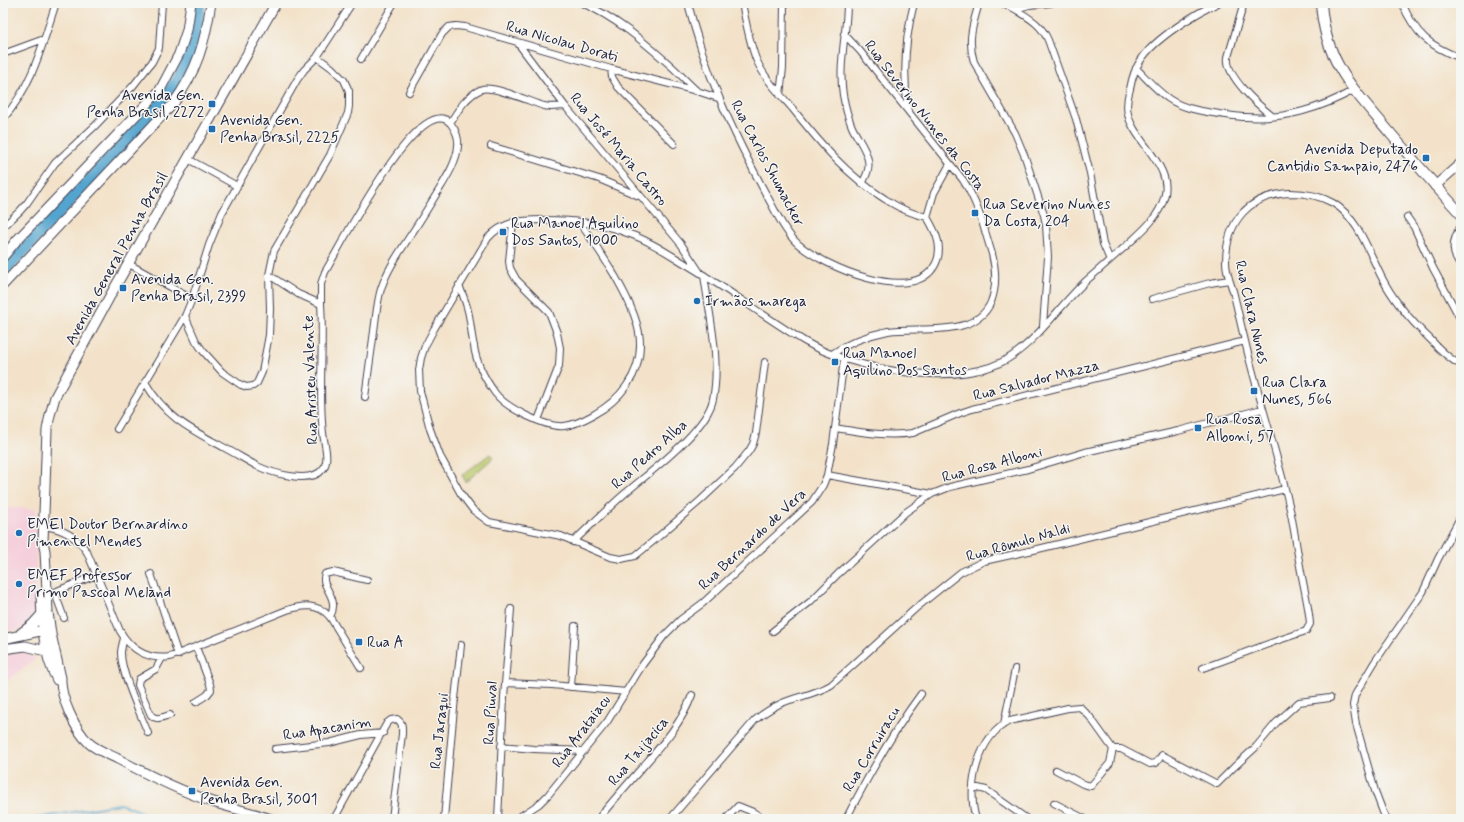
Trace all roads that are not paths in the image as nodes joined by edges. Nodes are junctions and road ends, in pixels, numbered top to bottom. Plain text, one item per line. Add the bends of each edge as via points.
1 (56, 3) edge
2 (162, 3) edge
3 (191, 3) edge
4 (211, 3) edge
5 (276, 3) edge
6 (352, 3) edge
7 (394, 3) edge
8 (582, 3) edge
9 (688, 3) edge
10 (742, 3) edge
11 (784, 3) edge
12 (847, 3) edge
13 (914, 3) edge
14 (979, 3) edge
15 (1002, 3) edge
16 (1051, 3) edge
17 (1218, 3) edge
18 (1244, 3) edge
19 (1321, 3) edge
20 (1402, 3) edge
21 (1015, 9) junction
22 (844, 34) junction
23 (44, 38) junction
24 (517, 42) junction
25 (3, 54) edge
26 (317, 57) junction
27 (1461, 58) edge
28 (361, 59) dead end
29 (1136, 68) junction
30 (611, 69) junction
31 (1354, 90) junction
32 (698, 91) junction
33 (409, 92) dead end
34 (780, 94) junction
35 (718, 98) junction
36 (565, 106) junction
37 (908, 110) junction
38 (1272, 116) junction
39 (3, 120) edge
40 (450, 122) junction
41 (674, 144) dead end
42 (491, 146) dead end
43 (188, 159) junction
44 (1461, 163) edge
45 (950, 164) junction
46 (862, 184) junction
47 (237, 186) junction
48 (1435, 186) junction
49 (642, 197) junction
50 (1461, 214) edge
51 (927, 217) junction
52 (1407, 218) dead end
53 (513, 222) junction
54 (580, 223) junction
55 (1461, 226) edge
56 (3, 227) edge
57 (8, 245) edge
58 (3, 256) edge
59 (1110, 260) junction
60 (129, 264) junction
61 (1461, 266) edge
62 (702, 274) junction
63 (269, 275) junction
64 (1229, 280) junction
65 (3, 285) edge
66 (459, 285) junction
67 (192, 299) junction
68 (1152, 299) dead end
69 (321, 304) junction
70 (185, 316) junction
71 (1461, 320) edge
72 (1043, 326) junction
73 (1245, 341) junction
74 (832, 354) junction
75 (844, 359) junction
76 (765, 362) dead end
77 (1461, 365) edge
78 (145, 382) junction
79 (365, 397) dead end
80 (1262, 409) junction
81 (538, 420) junction
82 (835, 428) junction
83 (117, 429) dead end
84 (826, 475) junction
85 (1285, 489) junction
86 (932, 494) junction
87 (1461, 516) edge
88 (44, 526) junction
89 (573, 542) junction
90 (43, 544) junction
91 (151, 574) dead end
92 (96, 575) junction
93 (367, 580) dead end
94 (511, 609) dead end
95 (41, 615) junction
96 (330, 617) junction
97 (64, 618) dead end
98 (575, 626) dead end
99 (671, 629) joint
100 (773, 631) dead end
101 (47, 633) junction
102 (17, 637) junction
103 (124, 638) junction
104 (3, 639) edge
105 (461, 645) dead end
106 (16, 647) junction
107 (196, 647) junction
108 (3, 649) edge
109 (50, 650) junction
110 (178, 655) junction
111 (162, 658) junction
112 (50, 662) junction
113 (361, 668) dead end
114 (1203, 668) dead end
115 (1015, 669) dead end
116 (505, 683) junction
117 (61, 685) junction
118 (571, 687) junction
119 (626, 692) junction
120 (921, 694) dead end
121 (692, 695) dead end
122 (1330, 698) dead end
123 (196, 702) dead end
124 (170, 715) dead end
125 (1004, 724) junction
126 (383, 732) junction
127 (148, 733) dead end
128 (501, 746) junction
129 (275, 749) dead end
130 (1113, 749) junction
131 (584, 751) junction
132 (1056, 770) dead end
133 (973, 788) junction
134 (1054, 803) dead end
135 (271, 819) edge
136 (334, 819) edge
137 (392, 819) edge
138 (444, 819) edge
139 (498, 819) edge
140 (516, 819) edge
141 (598, 819) edge
142 (670, 819) edge
143 (726, 819) edge
144 (764, 819) edge
145 (846, 819) edge
146 (976, 819) edge
147 (1027, 819) edge
148 (1085, 819) edge
149 (1387, 819) edge

1 - 23 street
2 - 56 street via 159,48 144,72 95,126 55,163 27,203
3 - 57 main road via 187,30 179,54 160,90
4 - 65 main road via 205,36 197,60 186,85 173,104
5 - 43 main road, Avenida General Penha Brasil
6 - 26 street
7 - 28 street
8 - 32 street via 611,18 635,36
9 - 35 street, Rua Carlos Shumacker
10 - 34 street via 756,59
11 - 34 street
12 - 22 street
13 - 37 street via 904,72
14 - 72 street via 972,28 971,51 974,62 1015,133 1030,170 1046,226 1048,258
15 - 21 street
16 - 21 street
17 - 29 street via 1197,14 1159,41 1145,54
18 - 38 street via 1228,57 1228,66 1236,80
19 - 31 main road via 1326,34 1334,57
20 - 27 street via 1410,19 1431,44
21 - 59 street via 1044,31 1076,119 1090,173 1103,244
22 - 37 street, Rua Severino Nunes da Costa
22 - 46 street via 843,95 852,127 867,154 868,161
23 - 25 street
23 - 39 street via 26,88
24 - 30 street, Rua Nicolau Dorati
24 - 33 street, Rua Nicolau Dorati via 465,27 449,27 434,46
24 - 36 street, Rua José Maria Castro
26 - 47 street via 304,70
26 - 63 street via 344,80 350,98 348,113 330,155 274,252
29 - 38 street via 1160,92 1181,105 1238,116
29 - 59 street via 1128,93 1128,115 1131,124 1165,177 1165,197 1152,222
30 - 32 street, Rua Nicolau Dorati
30 - 41 street via 618,87
31 - 38 street via 1330,102 1302,111
31 - 48 main road
32 - 35 street, Rua Nicolau Dorati
34 - 46 street via 839,163
35 - 51 street, Rua Carlos Shumacker via 788,232 797,243 821,261 879,281 897,283 921,277 932,269 939,248 936,233
36 - 40 street via 544,106 486,88 471,96
36 - 49 street, Rua José Maria Castro
37 - 45 street, Rua Severino Nunes da Costa
40 - 69 street via 440,119 427,122 390,162 325,272 321,284
40 - 79 street via 459,144 458,151 445,180 391,267 380,291
42 - 49 street via 599,179
43 - 47 street
43 - 60 main road, Avenida General Penha Brasil
44 - 48 main road
45 - 51 street via 934,193
45 - 74 street, Rua Severino Nunes da Costa via 964,180 974,198 993,260 996,284 986,310 966,324 888,331 844,346
46 - 51 street via 901,208
47 - 67 street via 211,239
48 - 50 main road
49 - 62 street, Rua José Maria Castro
52 - 71 street
53 - 54 street via 548,220
53 - 66 street via 499,228 488,238
53 - 81 street via 508,261 510,268 516,279 548,312 560,348 559,366
54 - 62 street via 616,229 648,241
54 - 81 street via 616,277 634,316 640,334 638,361 624,390 599,412 564,426
55 - 61 street via 1452,249
57 - 58 main road
59 - 72 street
60 - 67 street
60 - 88 main road, Avenida General Penha Brasil via 52,404 47,430
62 - 74 street via 791,333
62 - 89 street, Rua Pedro Alba via 715,360 713,400 709,410 700,425 678,448
63 - 69 street, Rua Aristeu Valente via 298,294
63 - 70 street via 269,335 260,379 253,386 241,386 211,361 196,341
64 - 68 street
64 - 73 street, Rua Clara Nunes
64 - 77 street, Rua Clara Nunes via 1226,264 1230,234 1247,208 1259,200 1278,194 1300,193 1317,196 1346,214 1357,229 1398,305 1435,345
66 - 81 street via 468,311 477,359 489,385 509,406
66 - 89 street via 425,346 419,370 420,391 440,456 461,494 473,510 484,519 496,524 561,536
67 - 70 street
69 - 78 street, Rua Aristeu Valente via 321,408 326,458 324,467 318,474 306,477 290,476 268,471 253,464 183,424 162,406
70 - 78 street
72 - 75 street via 1006,360 983,370 946,374 903,372
73 - 80 street, Rua Clara Nunes
73 - 82 street, Rua Salvador Mazza via 972,409 905,435
74 - 75 street
75 - 82 street, Rua Bernardo de Vera
76 - 89 street via 753,444 744,458 709,492 635,556 621,559 610,557
78 - 83 street
80 - 85 street, Rua Clara Nunes
80 - 86 street, Rua Rosa Alboni via 1085,452
82 - 84 street, Rua Bernardo de Vera
84 - 86 street
84 - 99 street, Rua Bernardo de Vera via 812,502 703,603
85 - 114 street, Rua Clara Nunes via 1310,624 1306,631
85 - 142 street, Rua Rômulo Naldi via 1007,555 970,567 931,595 831,685 774,707 755,720
86 - 100 street, Rua Rosa Alboni via 906,512 810,602
87 - 149 street via 1423,592 1373,664 1355,695 1353,705 1356,724 1375,791
88 - 90 main road, Avenida General Penha Brasil
88 - 92 street via 61,530 76,538 87,552
90 - 95 main road, Avenida General Penha Brasil
90 - 101 main road, Avenida General Penha Brasil
91 - 110 street
92 - 97 street via 57,591 56,596
92 - 103 street
93 - 96 street via 333,572 325,574 324,580 334,602
94 - 116 street, Rua Piuval
95 - 101 main road, Avenida General Penha Brasil
95 - 102 main road
96 - 107 street via 318,608 295,607
96 - 113 street
98 - 118 street
99 - 119 street, Rua Arataiacu via 649,654
101 - 102 main road via 35,632
101 - 109 main road, Avenida General Penha Brasil
102 - 104 main road
103 - 111 street via 143,654
103 - 127 street via 122,659
105 - 138 street, Rua Jaraqui
106 - 108 main road
106 - 109 main road
106 - 112 main road via 37,654
107 - 110 street
107 - 123 street via 210,684 207,695
109 - 112 main road, Avenida General Penha Brasil
109 - 117 main road, Avenida General Penha Brasil via 61,678
110 - 111 street
111 - 124 street via 156,669 139,679 138,685 150,715 157,719
112 - 117 main road, Avenida General Penha Brasil
115 - 125 street
116 - 118 street
116 - 128 street, Rua Piuval
117 - 135 main road, Avenida General Penha Brasil via 72,719 90,744 192,794
118 - 119 street
119 - 131 street, Rua Arataiacu
120 - 145 street, Rua Corruiracu via 869,776
121 - 141 street, Rua Taijacica via 682,717 668,736
122 - 130 street via 1299,702 1217,784 1162,755 1156,763 1150,764 1121,749
125 - 130 street via 1029,716 1080,707 1090,716
125 - 133 street via 982,750
126 - 129 street, Rua Apacanim via 329,744
126 - 136 street
126 - 137 street via 391,720 400,721 402,734
128 - 131 street
128 - 139 street, Rua Piuval
130 - 132 street via 1110,763 1091,786
131 - 140 street, Rua Arataiacu via 544,800
133 - 146 street
133 - 147 street via 986,790
134 - 148 street
143 - 144 street via 738,806

